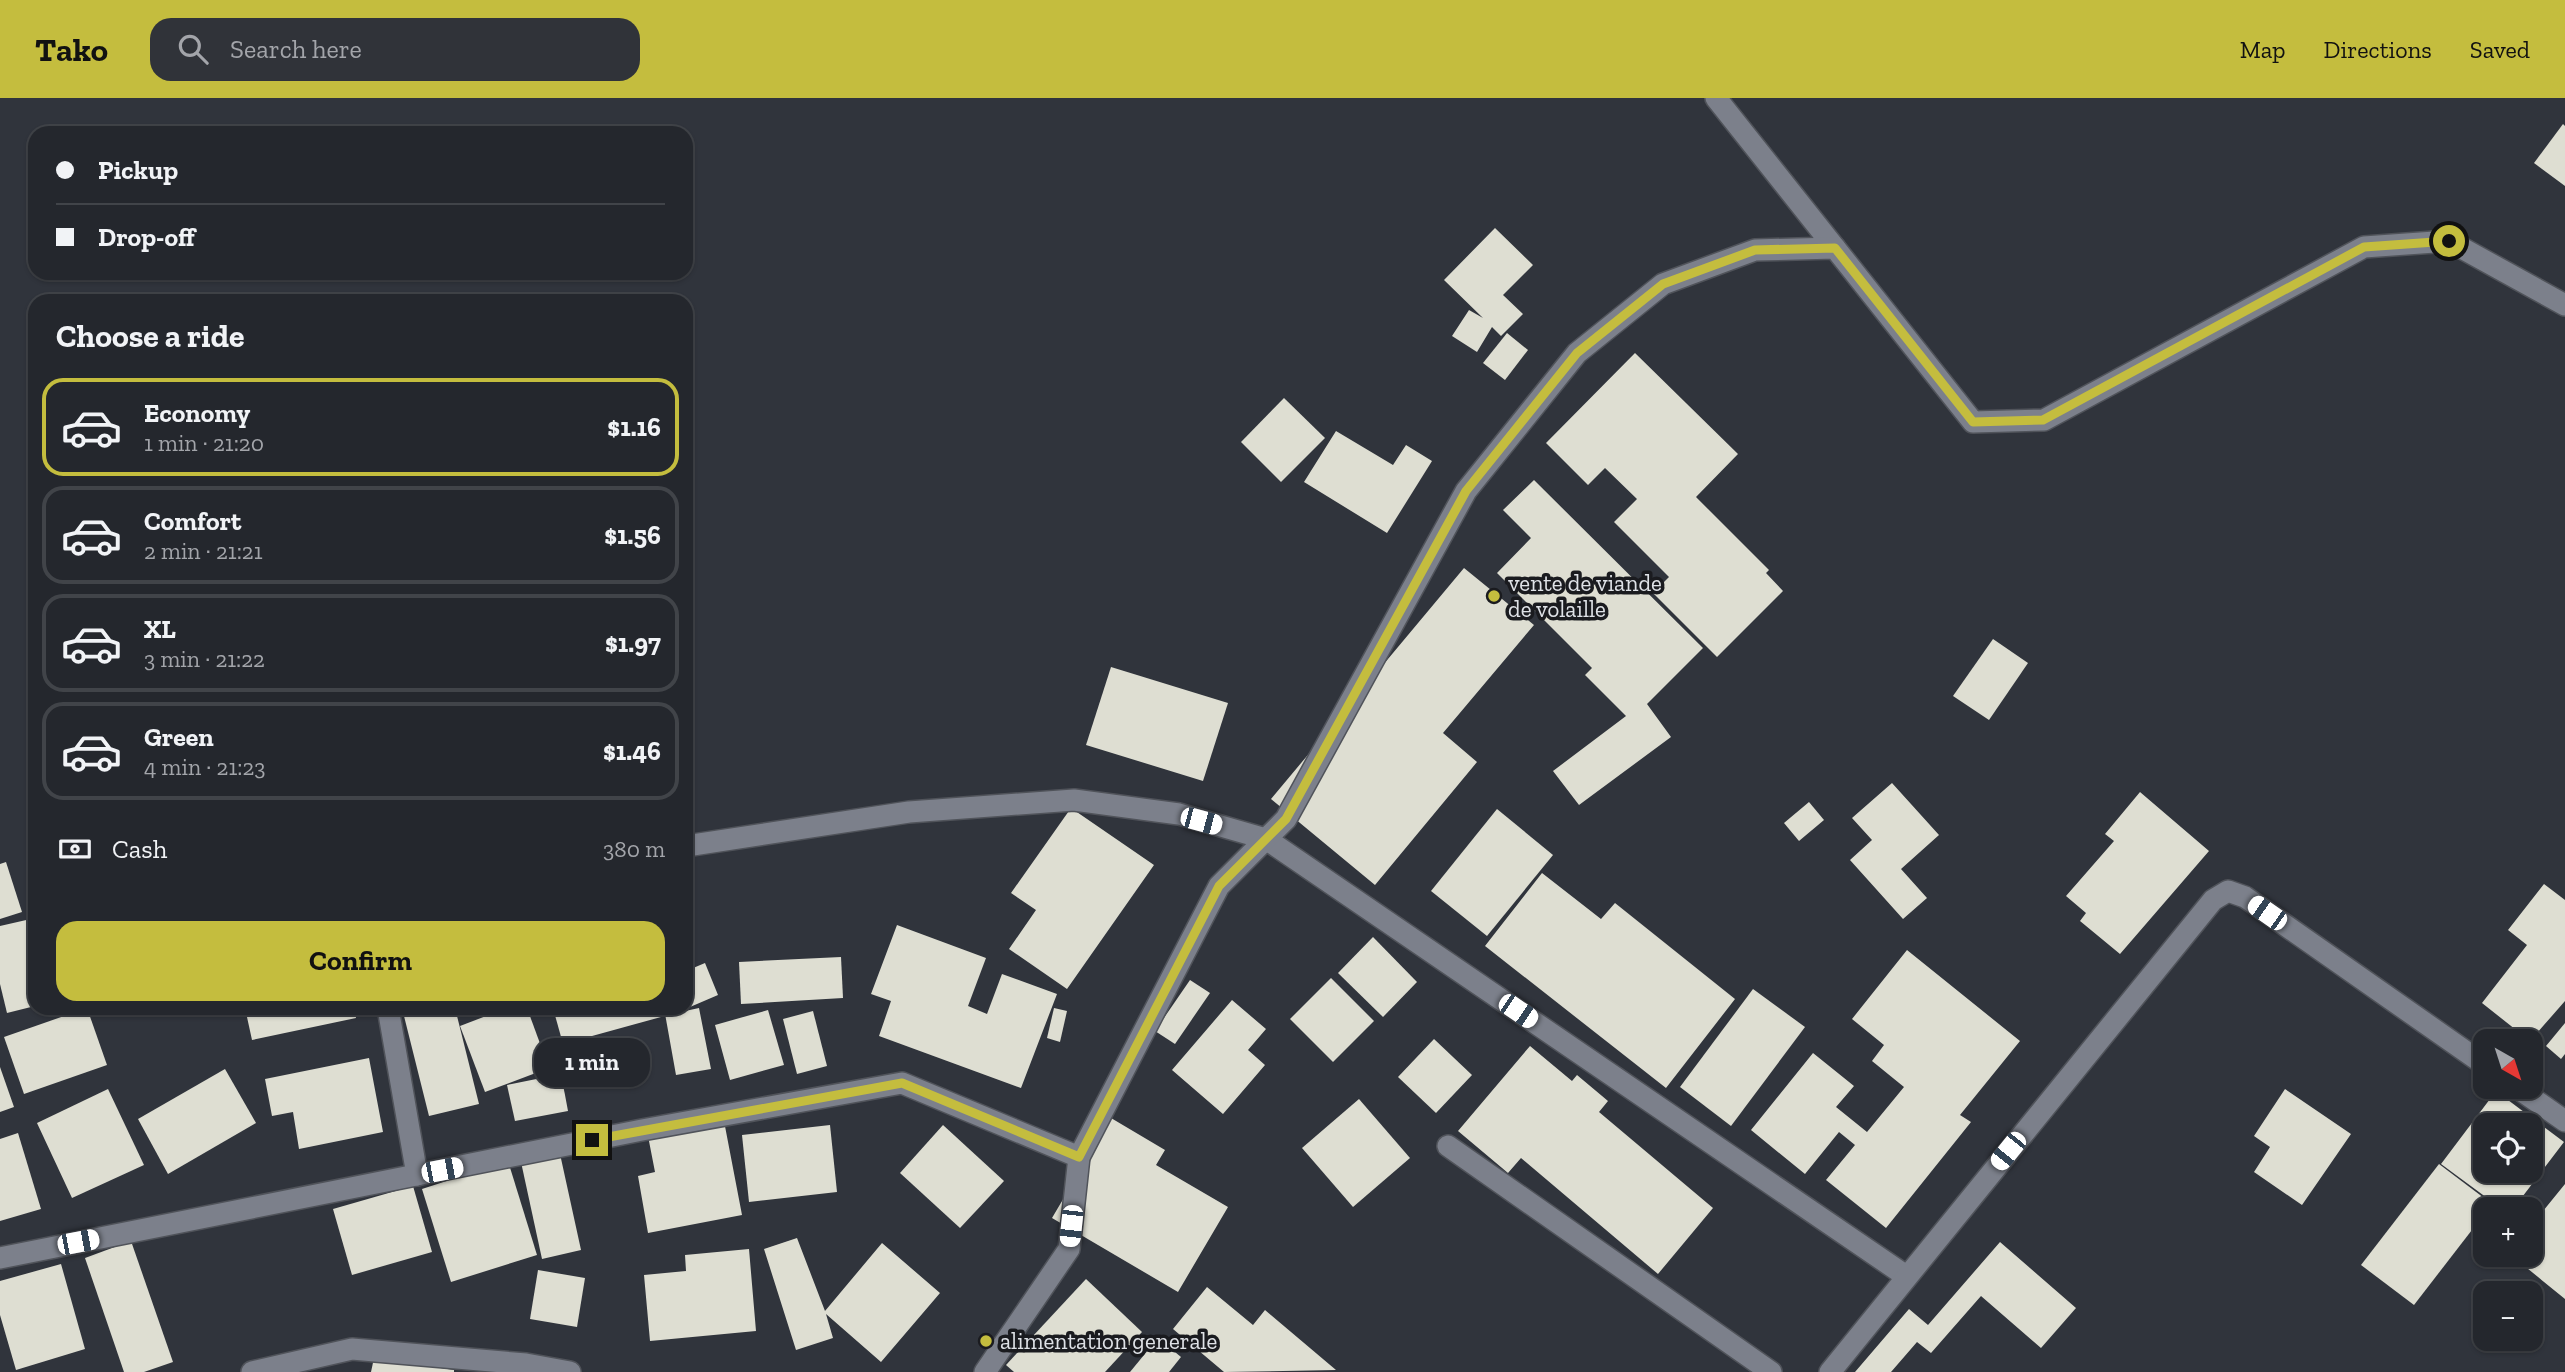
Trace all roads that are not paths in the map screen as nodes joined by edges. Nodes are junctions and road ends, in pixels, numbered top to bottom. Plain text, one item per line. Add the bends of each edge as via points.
1 (1716, 98) edge
2 (1835, 248) junction
3 (2565, 305) edge
4 (1266, 839) junction
5 (693, 845) edge
6 (389, 1015) edge
7 (2473, 1057) edge
8 (2533, 1099) edge
9 (2565, 1121) edge
10 (1448, 1146) dead end
11 (1079, 1157) junction
12 (417, 1175) junction
13 (0, 1258) edge
14 (1906, 1276) junction
15 (252, 1372) edge
16 (570, 1372) edge
17 (985, 1372) edge
18 (1771, 1372) edge
19 (1830, 1372) edge

1 - 2 street
2 - 3 street via 1973,422 2043,420 2364,247 2449,241
2 - 4 street via 1755,250 1663,284 1577,353 1466,491 1286,819
4 - 5 street via 1179,814 1074,800 909,812
4 - 11 street via 1219,886
4 - 14 street
6 - 12 street
7 - 14 street via 2245,897 2228,891 2213,900
8 - 9 street
10 - 18 street
11 - 12 street via 902,1083
11 - 17 street via 1069,1249
12 - 13 street
14 - 19 street
15 - 16 street via 352,1349

